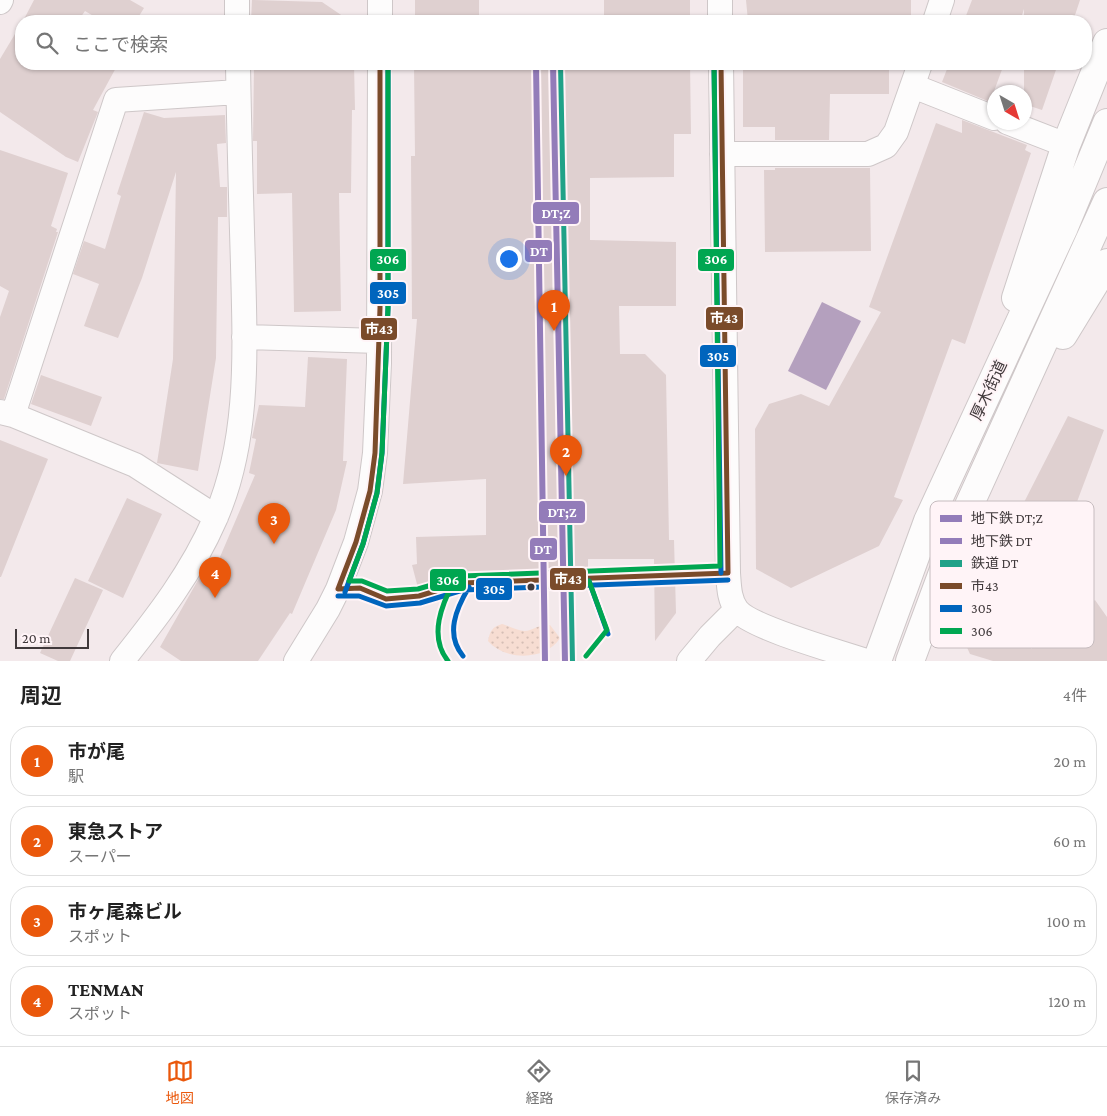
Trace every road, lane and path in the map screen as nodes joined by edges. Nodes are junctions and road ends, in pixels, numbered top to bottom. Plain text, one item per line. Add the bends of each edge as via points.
1 (237, 0) edge
2 (720, 0) edge
3 (942, 0) edge
4 (237, 15) edge
5 (720, 15) edge
6 (937, 15) edge
7 (1107, 43) edge
8 (238, 70) edge
9 (380, 70) edge
10 (720, 70) edge
11 (918, 70) edge
12 (912, 86) junction
13 (238, 92) junction
14 (987, 115) edge
15 (1107, 123) edge
16 (1028, 130) edge
17 (1066, 145) junction
18 (722, 154) junction
19 (1107, 202) edge
20 (1107, 264) edge
21 (244, 337) junction
22 (380, 341) junction
23 (993, 379) junction
24 (6, 413) edge
25 (1008, 423) junction
26 (937, 501) edge
27 (971, 501) edge
28 (216, 517) junction
29 (930, 517) edge
30 (930, 607) edge
31 (736, 610) junction
32 (122, 661) edge
33 (296, 661) edge
34 (689, 661) edge
35 (866, 661) edge
36 (877, 661) edge
37 (910, 661) edge

1 - 4 street
2 - 5 street
3 - 6 street
7 - 17 highway
8 - 13 street
9 - 22 street
10 - 18 street
11 - 12 street
12 - 14 street
12 - 18 street via 896,132 886,146 868,154
13 - 21 street
13 - 24 street via 116,100
15 - 23 highway, 厚木街道 via 1064,227
16 - 17 street
17 - 23 highway via 1028,255
18 - 31 street via 728,573 731,600
19 - 25 highway, 厚木街道
20 - 25 highway
21 - 22 street
21 - 28 street via 242,412 230,472
22 - 33 street via 370,491 356,542 338,589
23 - 26 highway, 厚木街道
24 - 28 street via 135,465
25 - 27 highway, 厚木街道
28 - 32 street via 197,558 164,609
29 - 36 highway, 厚木街道
30 - 37 highway, 厚木街道
31 - 34 street
31 - 35 street via 754,623

